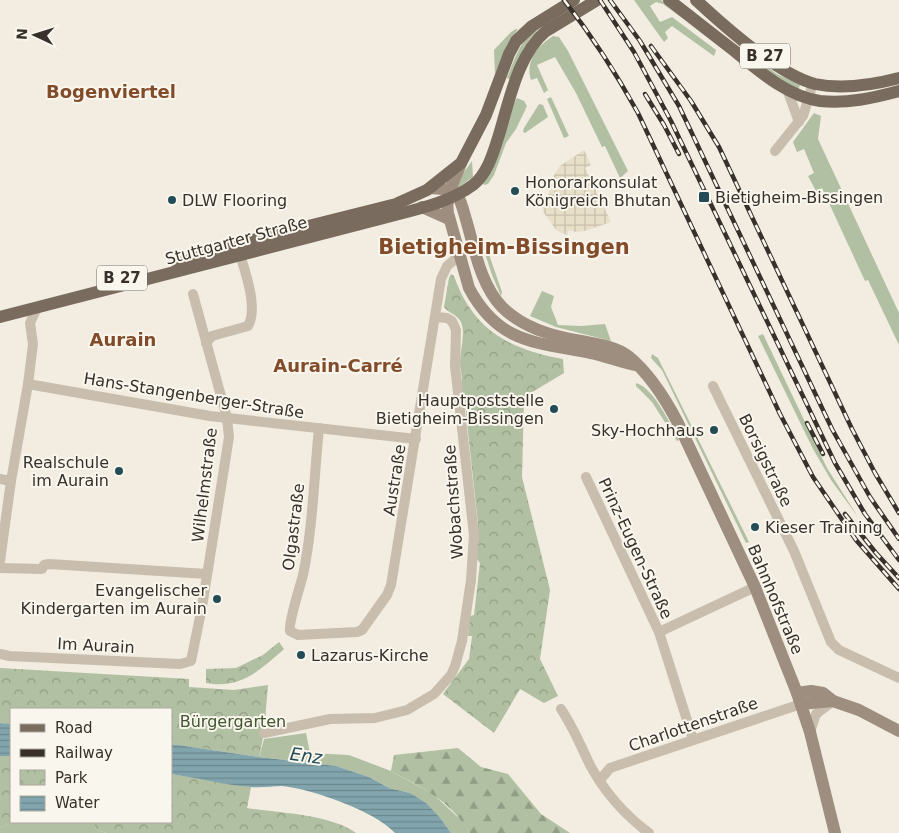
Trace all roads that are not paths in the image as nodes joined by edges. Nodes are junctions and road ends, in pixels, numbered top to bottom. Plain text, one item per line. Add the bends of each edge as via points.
1 (574, 0) edge
2 (597, 0) edge
3 (669, 0) edge
4 (696, 0) edge
5 (899, 78) edge
6 (813, 83) junction
7 (787, 89) junction
8 (899, 91) edge
9 (809, 98) junction
10 (799, 122) junction
11 (775, 151) dead end
12 (461, 163) junction
13 (430, 188) junction
14 (451, 194) junction
15 (422, 207) junction
16 (449, 219) junction
17 (239, 250) junction
18 (459, 256) junction
19 (193, 294) dead end
20 (0, 308) edge
21 (37, 308) junction
22 (436, 317) junction
23 (0, 318) edge
24 (206, 342) junction
25 (640, 363) junction
26 (28, 384) junction
27 (713, 386) dead end
28 (226, 418) junction
29 (319, 428) junction
30 (416, 439) junction
31 (586, 477) dead end
32 (0, 479) edge
33 (11, 481) junction
34 (0, 561) edge
35 (0, 568) edge
36 (207, 574) junction
37 (755, 587) junction
38 (289, 628) joint
39 (659, 632) junction
40 (0, 654) edge
41 (191, 661) joint
42 (899, 678) edge
43 (799, 698) junction
44 (833, 700) junction
45 (561, 709) dead end
46 (899, 731) edge
47 (810, 732) junction
48 (264, 733) dead end
49 (694, 739) junction
50 (600, 780) junction
51 (649, 833) edge
52 (835, 833) edge

1 - 12 main road, Stuttgarter Straße / B 27 via 532,26 516,41 486,115
2 - 14 main road, B 27 via 546,31 529,49 487,166 477,181
3 - 7 main road, B 27
4 - 6 main road, B 27 via 779,67
5 - 6 main road, B 27 via 838,87
6 - 9 street
7 - 9 main road, B 27
7 - 10 street
8 - 9 main road, B 27 via 839,102
9 - 10 street
10 - 11 street
12 - 13 main road, Stuttgarter Straße / B 27
12 - 14 street, Stuttgarter Straße
13 - 14 street
13 - 17 main road, Stuttgarter Straße / B 27 via 396,204
14 - 15 main road, B 27
14 - 16 street, Bahnhofstraße
14 - 25 street, Bahnhofstraße via 484,279 500,304 514,317 554,335 614,349
15 - 16 street
15 - 17 main road, Stuttgarter Straße / B 27
16 - 18 street, Bahnhofstraße
17 - 20 main road, Stuttgarter Straße / B 27
17 - 21 main road, Stuttgarter Straße / B 27
17 - 24 street via 252,304 251,320 248,326 212,336
18 - 22 street, Austraße via 443,273
18 - 25 street, Bahnhofstraße via 474,299 506,330 538,344
19 - 24 street, Wilhelmstraße
21 - 23 main road, Stuttgarter Straße / B 27
21 - 26 street via 30,323 32,344
22 - 30 street, Austraße
22 - 48 street, Wobachstraße via 452,321 456,330 455,366 474,535 471,580 455,666 438,690 407,710 375,718 330,719
24 - 28 street, Wilhelmstraße
25 - 37 street, Bahnhofstraße via 678,423
26 - 28 street, Hans-Stangenberger-Straße
26 - 33 street
27 - 42 street, Borsigstraße via 794,551 831,642 839,650
28 - 29 street, Hans-Stangenberger-Straße
28 - 36 street, Wilhelmstraße via 229,437
29 - 30 street, Hans-Stangenberger-Straße
29 - 38 street, Olgastraße via 306,556
30 - 38 street, Austraße via 394,574 387,595 366,625 357,632 298,635 292,634
31 - 39 street, Prinz-Eugen-Straße
32 - 33 street
33 - 34 street
35 - 36 street via 42,569 49,564
36 - 41 street, Wilhelmstraße
37 - 39 street, Prinz-Eugen-Straße
37 - 43 street, Bahnhofstraße
39 - 49 street, Prinz-Eugen-Straße
40 - 41 street, Im Aurain via 180,664
43 - 44 street
43 - 47 street, Bahnhofstraße
43 - 49 street, Charlottenstraße
44 - 46 street
44 - 47 street via 816,714
45 - 50 street
47 - 52 street, Bahnhofstraße
49 - 50 street, Charlottenstraße via 610,768
50 - 51 street via 626,813

